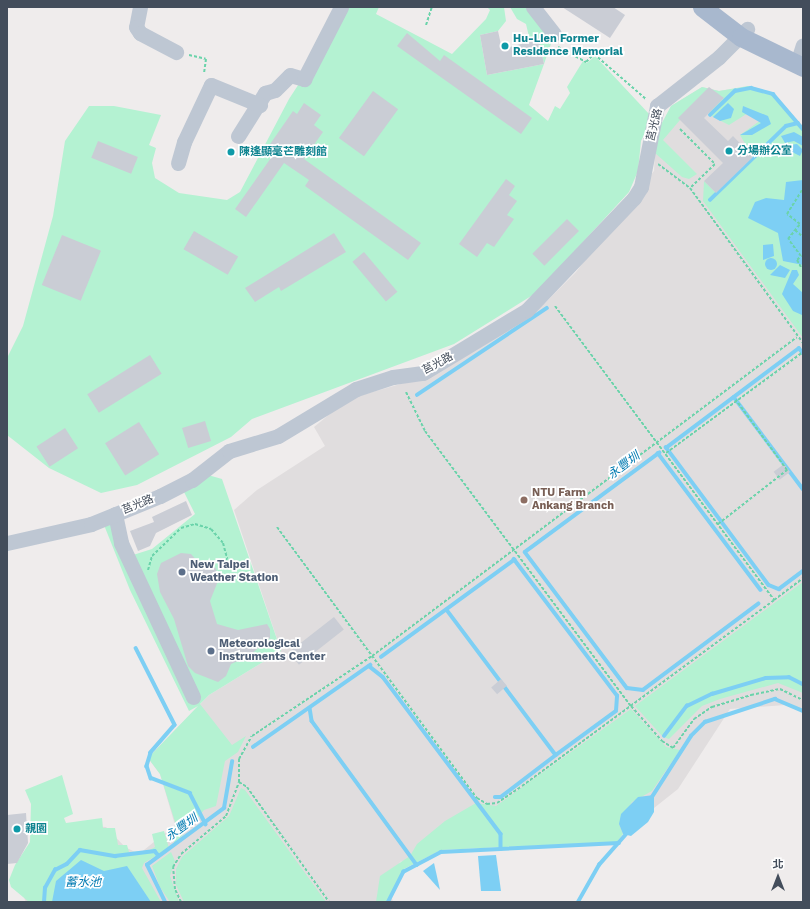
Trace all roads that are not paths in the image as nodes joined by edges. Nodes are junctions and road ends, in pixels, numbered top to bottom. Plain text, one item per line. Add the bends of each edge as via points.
1 (140, 7) edge
2 (341, 7) edge
3 (533, 7) edge
4 (702, 7) edge
5 (717, 7) edge
6 (744, 33) junction
7 (554, 34) road end
8 (176, 52) road end
9 (802, 56) edge
10 (260, 105) junction
11 (238, 136) dead end
12 (178, 163) dead end
13 (115, 514) junction
14 (7, 543) edge
15 (193, 697) dead end

1 - 8 lane via 136,27
2 - 10 lane via 304,79 290,75 275,90 265,93
3 - 7 lane
4 - 6 main road
5 - 6 main road
6 - 9 main road
6 - 13 lane, 莒光路 via 658,106 641,187 634,198 527,310 423,374 393,377 356,389 307,421 278,436 229,451 192,480
10 - 11 lane
10 - 12 lane via 212,85 184,142
13 - 14 lane, 莒光路 via 91,524
13 - 15 lane via 121,543

